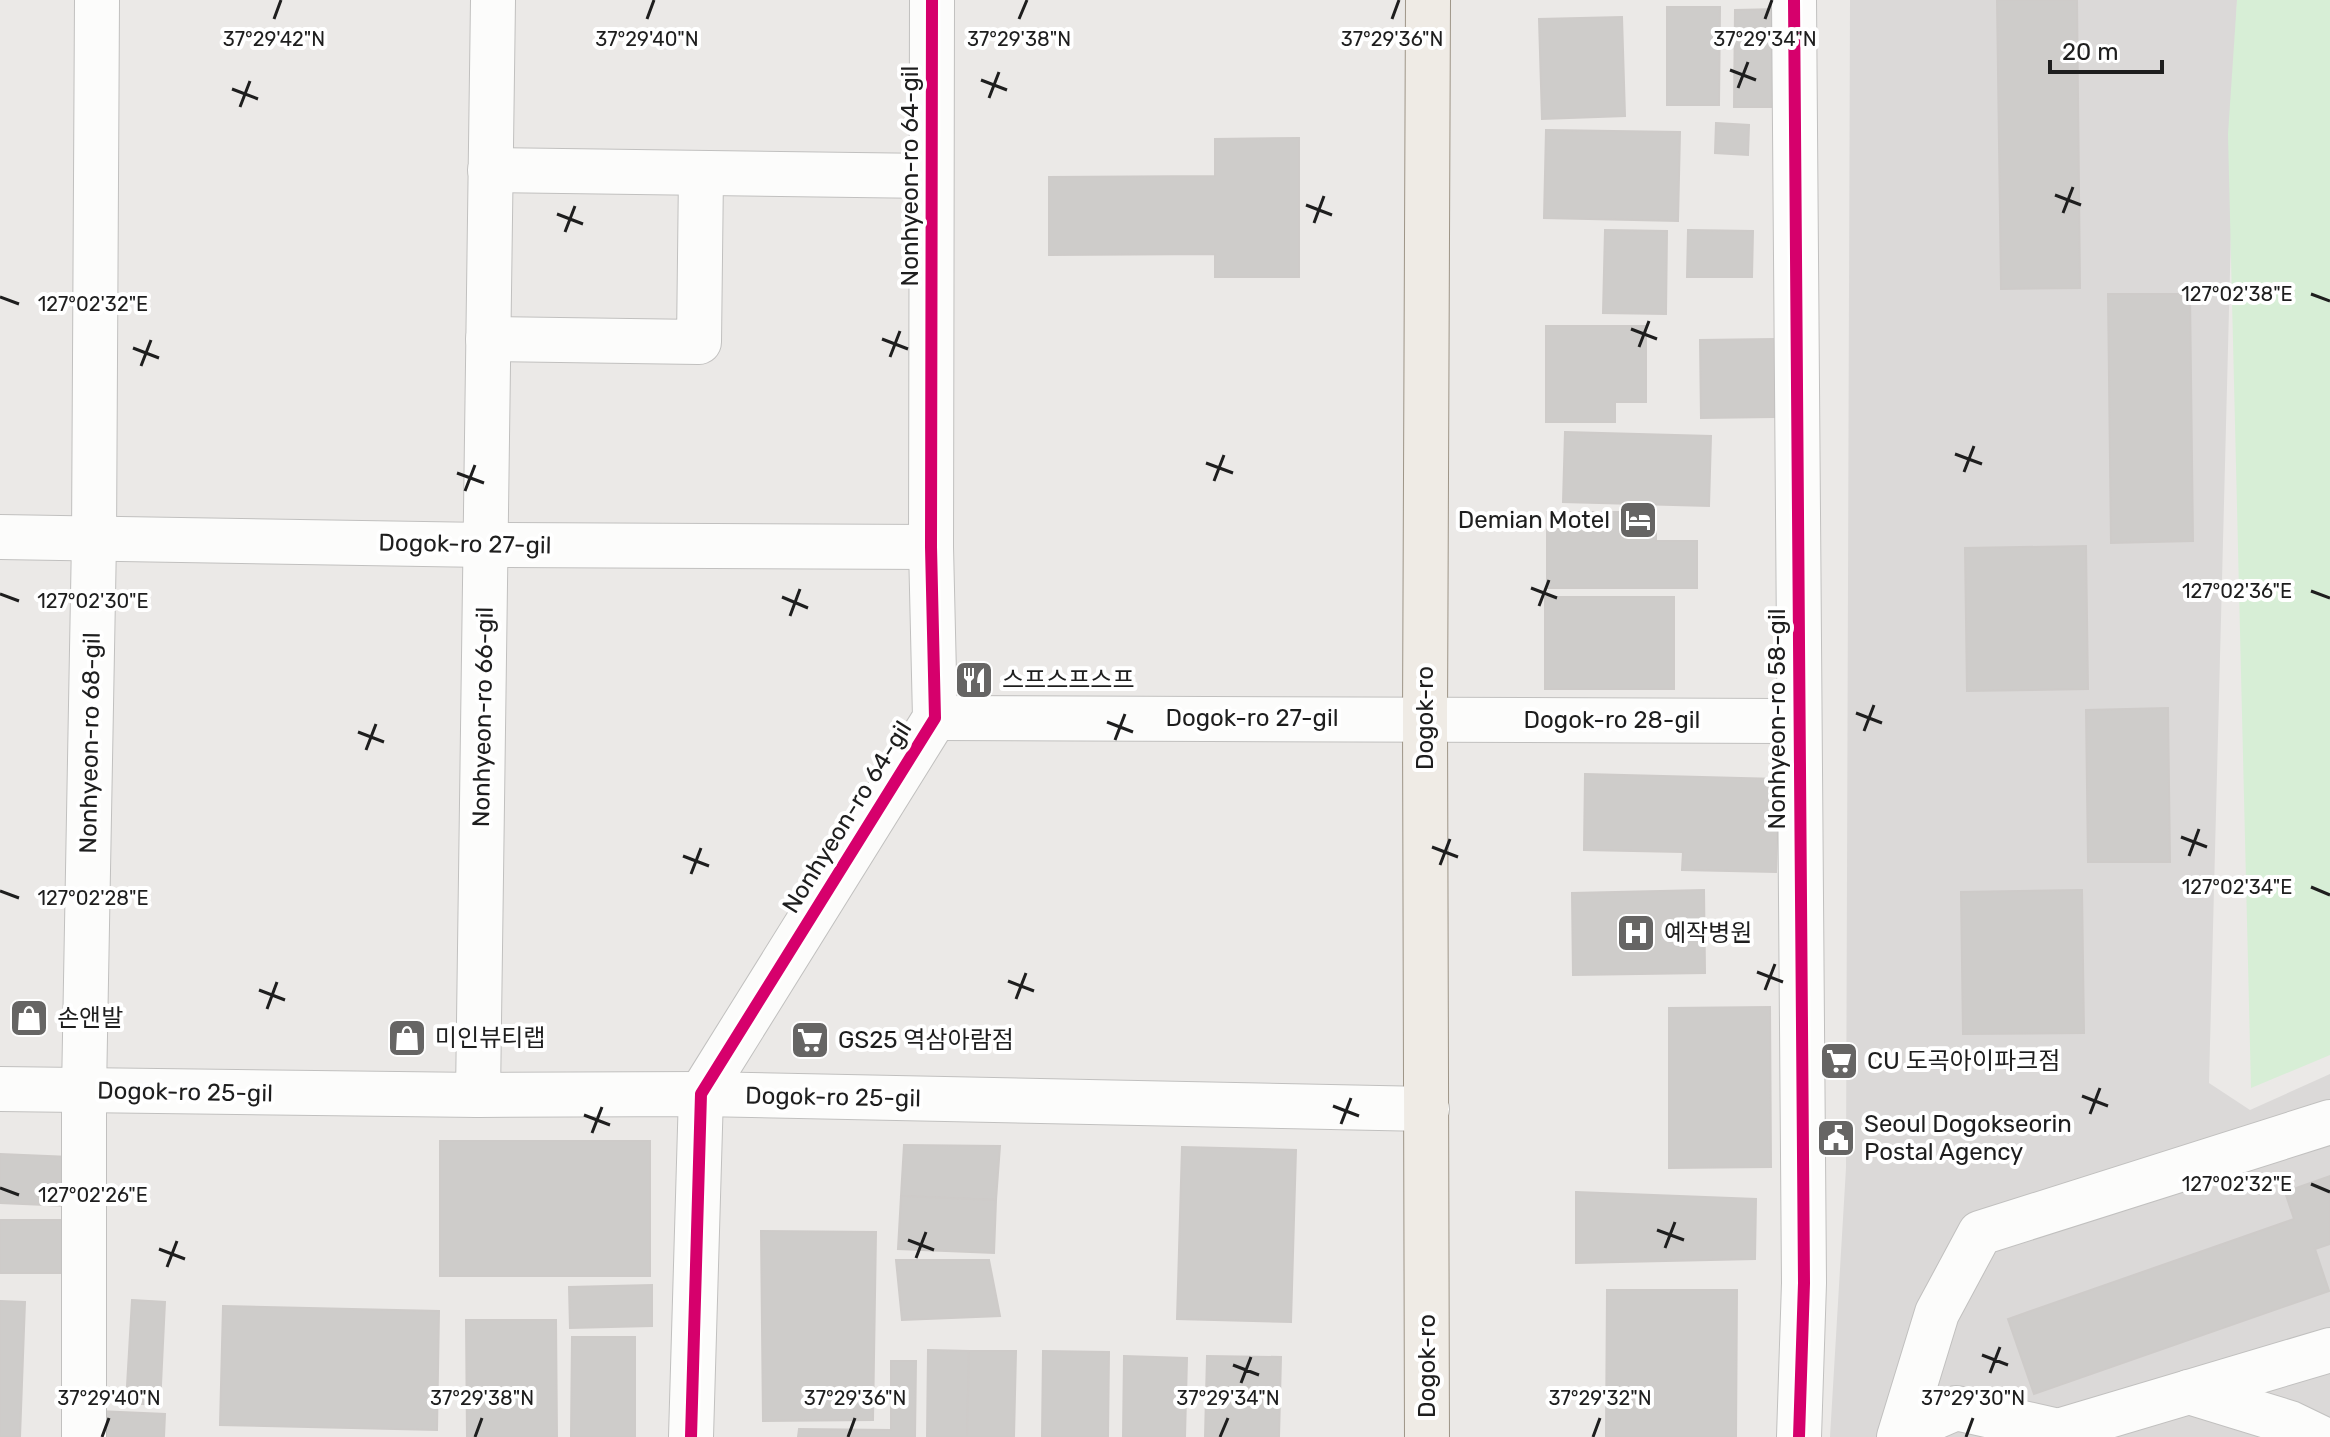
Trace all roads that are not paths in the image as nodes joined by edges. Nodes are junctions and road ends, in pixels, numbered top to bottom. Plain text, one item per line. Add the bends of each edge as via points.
1 (97, 0) edge
2 (493, 0) edge
3 (932, 0) edge
4 (1428, 0) edge
5 (1794, 0) edge
6 (490, 170) junction
7 (701, 173) junction
8 (931, 176) junction
9 (488, 339) junction
10 (0, 537) edge
11 (94, 540) junction
12 (485, 545) junction
13 (931, 547) junction
14 (935, 718) junction
15 (1425, 719) junction
16 (1799, 721) junction
17 (0, 1089) edge
18 (84, 1091) junction
19 (701, 1094) junction
20 (478, 1095) junction
21 (1427, 1109) junction
22 (2330, 1122) edge
23 (2330, 1350) edge
24 (2189, 1392) junction
25 (1901, 1434) edge
26 (84, 1437) edge
27 (691, 1437) edge
28 (1427, 1437) edge
29 (1799, 1437) edge
30 (2319, 1437) edge

1 - 11 street, Nonhyeon-ro 68-gil
2 - 6 street, Nonhyeon-ro 66-gil
3 - 8 street, Nonhyeon-ro 64-gil
4 - 15 main road, Dogok-ro
5 - 16 street, Nonhyeon-ro 58-gil
6 - 7 street, Nonhyeon-ro 64-gil
6 - 9 street, Nonhyeon-ro 66-gil
7 - 8 street, Nonhyeon-ro 64-gil
7 - 9 street via 699,342
8 - 13 street, Nonhyeon-ro 64-gil
9 - 12 street, Nonhyeon-ro 66-gil
10 - 11 street, Dogok-ro 27-gil
11 - 12 street, Dogok-ro 27-gil
11 - 18 street, Nonhyeon-ro 68-gil
12 - 13 street, Dogok-ro 27-gil
12 - 20 street, Nonhyeon-ro 66-gil
13 - 14 street, Nonhyeon-ro 64-gil
14 - 15 street, Dogok-ro 27-gil
14 - 19 street, Nonhyeon-ro 64-gil
15 - 16 street, Dogok-ro 28-gil
15 - 21 main road, Dogok-ro
16 - 29 street, Nonhyeon-ro 58-gil via 1804,1283
17 - 18 street, Dogok-ro 25-gil
18 - 20 street, Dogok-ro 25-gil
18 - 26 street, Nonhyeon-ro 68-gil
19 - 20 street, Dogok-ro 25-gil
19 - 21 street, Dogok-ro 25-gil
19 - 27 street
21 - 28 main road, Dogok-ro
22 - 25 street via 1980,1233 1937,1313
23 - 24 street
24 - 25 street via 2058,1431 1956,1408
24 - 30 street

